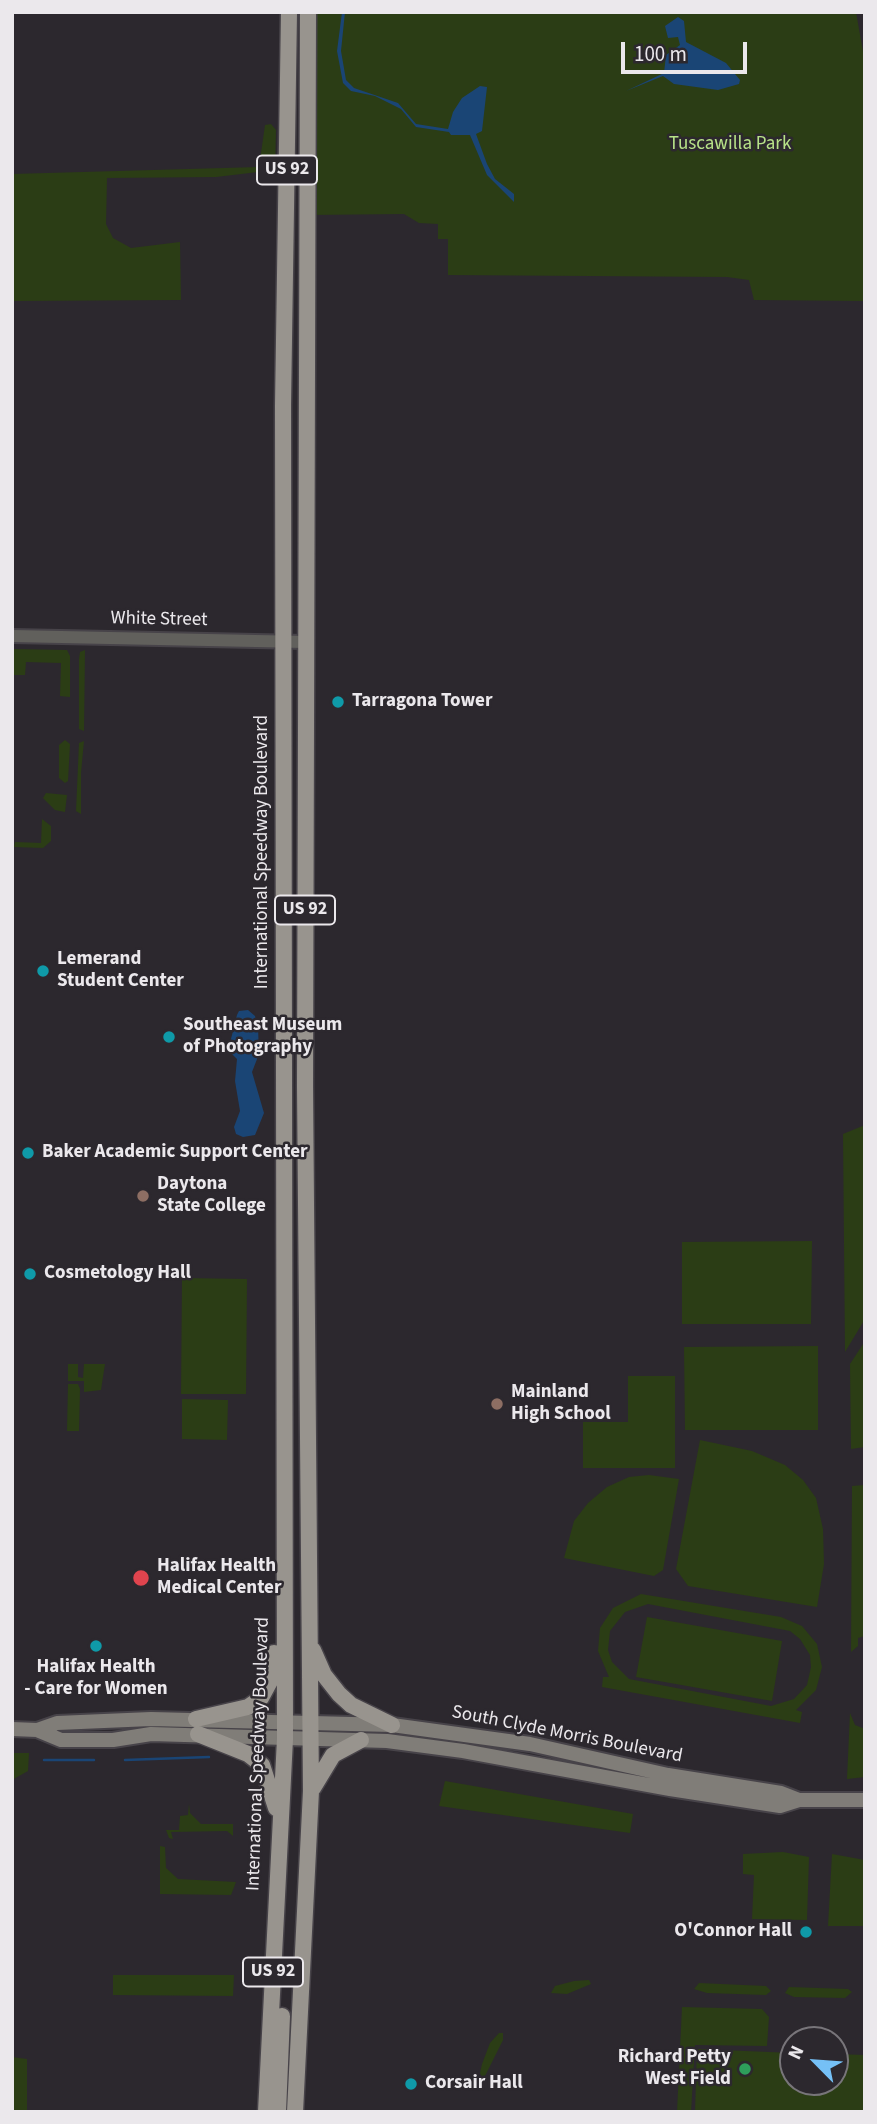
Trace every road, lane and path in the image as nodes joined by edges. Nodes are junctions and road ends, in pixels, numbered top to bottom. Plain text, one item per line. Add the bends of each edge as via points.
1 (289, 12) edge
2 (308, 12) edge
3 (289, 113) junction
4 (305, 253) junction
5 (12, 636) edge
6 (283, 641) junction
7 (304, 642) junction
8 (284, 799) junction
9 (305, 922) junction
10 (285, 957) junction
11 (305, 1085) junction
12 (286, 1246) junction
13 (306, 1344) junction
14 (285, 1480) junction
15 (311, 1643) junction
16 (392, 1725) junction
17 (197, 1727) junction
18 (12, 1729) edge
19 (285, 1731) junction
20 (311, 1731) junction
21 (361, 1740) junction
22 (311, 1791) junction
23 (799, 1800) junction
24 (865, 1800) edge
25 (280, 1821) junction
26 (272, 1996) junction
27 (266, 2112) edge
28 (278, 2112) edge
29 (295, 2112) edge

1 - 3 main road, International Speedway Boulevard / US 92
2 - 4 main road, US 92
3 - 4 main road via 299,129 297,240
3 - 6 main road, International Speedway Boulevard / US 92 via 284,234
4 - 7 main road, US 92
5 - 6 street, White Street
6 - 7 street, White Street
6 - 8 main road, International Speedway Boulevard / US 92
7 - 9 main road, US 92
8 - 9 main road via 293,823 294,908
8 - 10 main road, International Speedway Boulevard / US 92
9 - 11 main road, US 92
10 - 11 main road via 295,975 297,1069
10 - 12 main road, International Speedway Boulevard / US 92
11 - 13 main road, US 92
12 - 13 main road via 294,1257 294,1330
12 - 14 main road, International Speedway Boulevard / US 92
13 - 15 main road, US 92
14 - 17 main road via 275,1525 274,1674 261,1698 248,1707
14 - 19 main road, International Speedway Boulevard / US 92
15 - 16 main road via 336,1691 351,1705
15 - 20 main road, US 92
16 - 20 main road, South Clyde Morris Boulevard
16 - 23 main road, South Clyde Morris Boulevard via 530,1744
17 - 18 main road, South Clyde Morris Boulevard via 113,1740 61,1740 37,1730
17 - 19 main road, South Clyde Morris Boulevard
17 - 25 main road via 262,1765
19 - 20 main road, South Clyde Morris Boulevard
19 - 25 main road, International Speedway Boulevard / US 92
20 - 21 main road, South Clyde Morris Boulevard
20 - 22 main road, US 92
21 - 22 main road via 333,1755
21 - 23 main road, South Clyde Morris Boulevard via 463,1751 780,1806
22 - 29 main road, US 92
23 - 24 main road, South Clyde Morris Boulevard
25 - 26 main road, International Speedway Boulevard / US 92
26 - 27 main road, International Speedway Boulevard / US 92
26 - 28 main road via 282,2011

